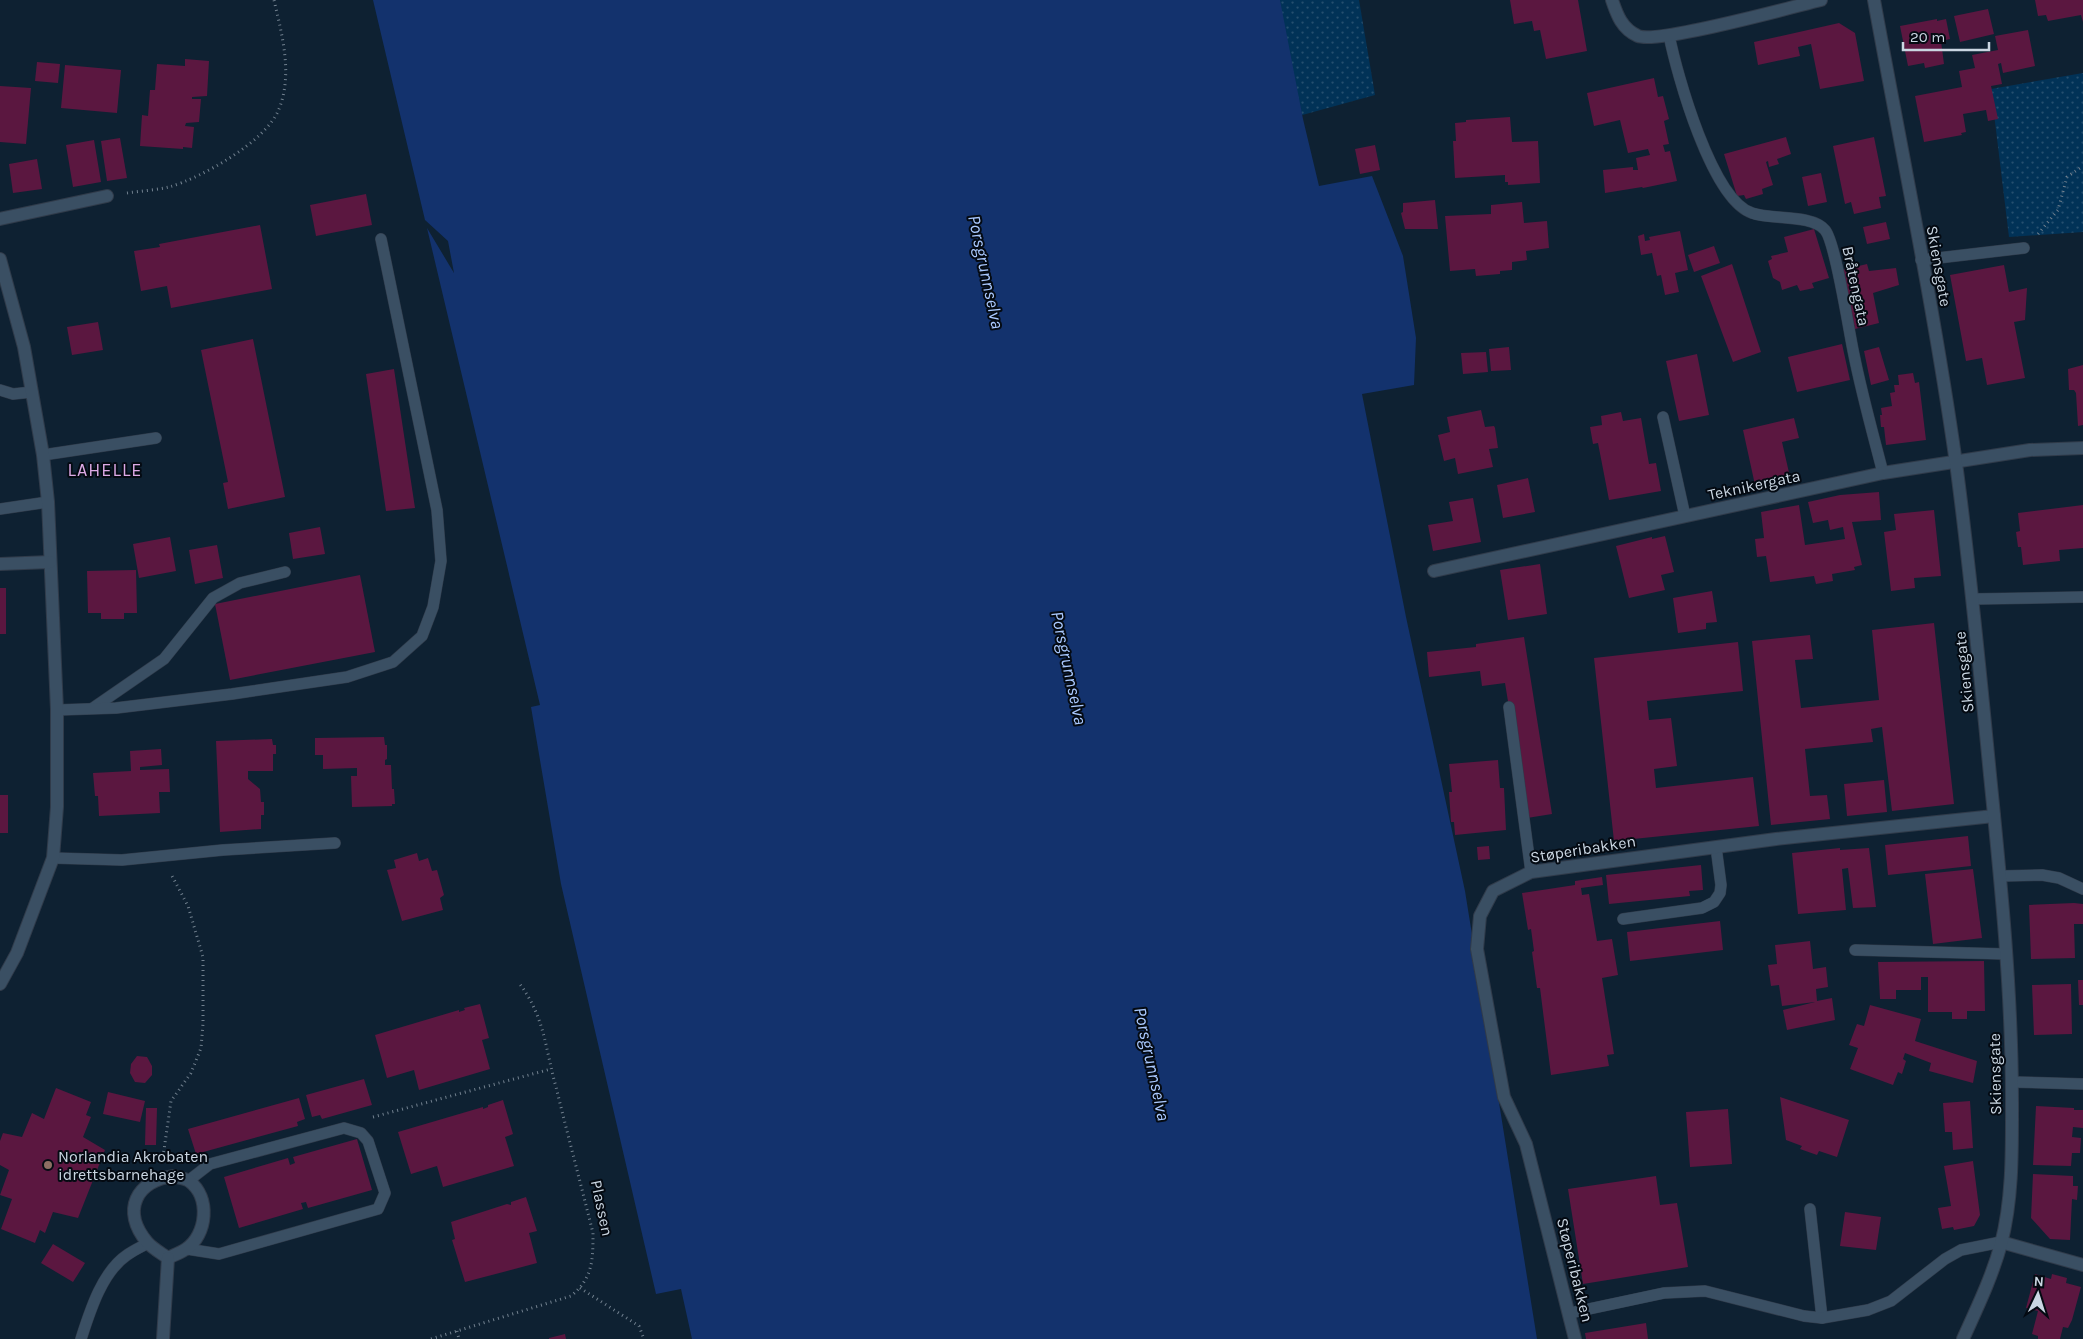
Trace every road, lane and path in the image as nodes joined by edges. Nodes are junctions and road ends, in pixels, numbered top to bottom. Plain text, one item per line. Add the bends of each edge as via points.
1 (274, 0) edge
2 (1612, 0) edge
3 (1821, 0) edge
4 (1874, 0) edge
5 (1670, 35) junction
6 (2083, 166) edge
7 (107, 196) joint
8 (0, 219) edge
9 (381, 239) dead end
10 (2024, 248) joint
11 (0, 259) edge
12 (1921, 260) junction
13 (0, 390) edge
14 (32, 392) junction
15 (1663, 417) dead end
16 (156, 438) dead end
17 (2083, 448) edge
18 (43, 455) junction
19 (1956, 463) junction
20 (1883, 473) junction
21 (48, 502) junction
22 (0, 509) edge
23 (1685, 516) junction
24 (50, 562) junction
25 (0, 564) edge
26 (1434, 571) dead end
27 (285, 572) dead end
28 (2083, 597) edge
29 (1973, 600) junction
30 (1509, 707) dead end
31 (93, 708) junction
32 (58, 710) junction
33 (1994, 816) junction
34 (335, 844) dead end
35 (1716, 847) junction
36 (161, 856) junction
37 (53, 858) junction
38 (1531, 872) junction
39 (2001, 876) junction
40 (2083, 889) edge
41 (1623, 920) dead end
42 (1855, 950) dead end
43 (2006, 954) junction
44 (519, 983) dead end
45 (0, 984) edge
46 (551, 1069) junction
47 (2012, 1082) junction
48 (2083, 1084) edge
49 (361, 1133) junction
50 (161, 1178) junction
51 (188, 1180) junction
52 (1810, 1209) dead end
53 (2001, 1242) junction
54 (148, 1243) junction
55 (187, 1249) junction
56 (168, 1258) junction
57 (2083, 1266) edge
58 (580, 1288) junction
59 (1570, 1314) junction
60 (1822, 1318) junction
61 (457, 1331) junction
62 (81, 1339) edge
63 (163, 1339) edge
64 (431, 1339) edge
65 (459, 1339) edge
66 (644, 1339) edge
67 (1575, 1339) edge
68 (1963, 1339) edge

1 - 7 path via 284,40 286,79 279,110 261,134 220,165 169,187
2 - 5 street via 1618,20 1638,36
3 - 5 street
4 - 12 street, Skiensgate
5 - 20 lane, Bråtengata via 1676,68 1709,162 1736,204 1751,213 1810,221 1825,229 1832,247 1854,358
6 - 10 path via 2067,177 2058,210
7 - 8 street
9 - 31 lane via 437,510 441,561 434,607 422,636 393,662 347,677 232,694
10 - 12 lane
11 - 14 street via 24,346
12 - 19 street, Skiensgate
13 - 14 lane via 13,394
14 - 18 street
15 - 23 lane
16 - 18 lane
17 - 19 street, Teknikergata via 2030,450
18 - 21 street
19 - 20 street, Teknikergata
19 - 29 street, Skiensgate
20 - 23 street, Teknikergata
21 - 22 lane
21 - 24 street
23 - 26 street, Teknikergata
24 - 25 street
24 - 32 street
27 - 31 lane via 240,583 213,598 164,660
28 - 29 lane
29 - 33 street, Skiensgate
30 - 38 lane
31 - 32 lane
32 - 37 street
33 - 35 street, Støperibakken
33 - 39 street, Skiensgate
34 - 36 lane
35 - 38 street, Støperibakken
35 - 41 lane via 1721,885 1714,902 1702,908
36 - 37 lane via 104,860
36 - 50 path via 188,906 204,957 204,1024 201,1048 191,1073 171,1101
37 - 45 street via 17,953
38 - 59 street, Støperibakken via 1493,891 1480,916 1477,950 1504,1097 1526,1144
39 - 40 lane via 2042,875 2059,878
39 - 43 street, Skiensgate
42 - 43 lane
43 - 47 street, Skiensgate
44 - 46 path, Plassen via 532,1000 542,1026
46 - 49 path via 370,1118
46 - 58 path, Plassen via 593,1233 589,1274
47 - 48 lane
47 - 53 street, Skiensgate via 2012,1153
49 - 51 lane via 344,1128 210,1164
49 - 55 lane via 368,1141 384,1193 378,1209 219,1254
50 - 51 street via 174,1176
50 - 54 street via 145,1185 134,1208 135,1221
51 - 55 street via 199,1193 204,1211 201,1231
52 - 60 lane
53 - 57 street
53 - 60 lane via 1960,1250 1891,1300 1868,1310
53 - 68 street, Skiensgate via 1987,1286
54 - 56 street
54 - 62 lane via 125,1256 105,1279
55 - 56 street
56 - 63 street
58 - 61 path via 571,1296
58 - 66 path via 639,1326
59 - 60 lane via 1664,1293 1705,1291
59 - 67 street, Støperibakken
61 - 64 path
61 - 65 path

